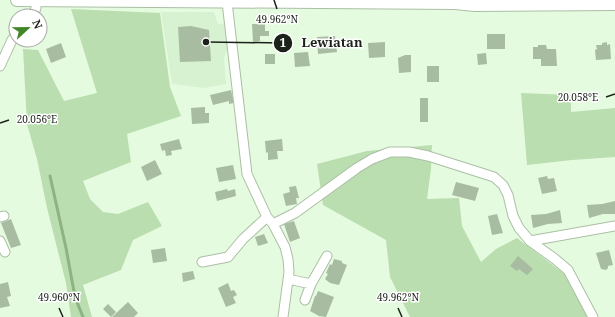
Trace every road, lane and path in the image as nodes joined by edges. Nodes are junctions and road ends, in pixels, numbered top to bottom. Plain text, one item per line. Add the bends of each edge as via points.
1 (17, 0) edge
2 (84, 0) edge
3 (36, 1) edge
4 (266, 1) edge
5 (342, 1) edge
6 (227, 2) junction
7 (475, 2) edge
8 (513, 2) edge
9 (582, 2) edge
10 (615, 4) edge
11 (8, 48) edge
12 (0, 66) edge
13 (270, 220) junction
14 (615, 226) edge
15 (0, 241) edge
16 (530, 241) junction
17 (5, 252) dead end
18 (327, 256) dead end
19 (202, 262) dead end
20 (288, 279) junction
21 (311, 284) junction
22 (305, 300) dead end
23 (283, 317) edge
24 (593, 317) edge

1 - 3 main road
2 - 3 main road
2 - 6 main road
4 - 5 main road
4 - 6 main road
5 - 7 main road
6 - 13 street via 247,174
7 - 8 main road
8 - 9 main road
9 - 10 main road
11 - 12 street
13 - 16 street via 295,213 372,159 390,152 409,152 494,177 506,189 513,216
13 - 19 street via 243,239 228,257
13 - 20 street via 288,259
14 - 16 street
15 - 17 street
16 - 24 street via 568,270
18 - 21 street
20 - 21 street
20 - 23 street
21 - 22 street

